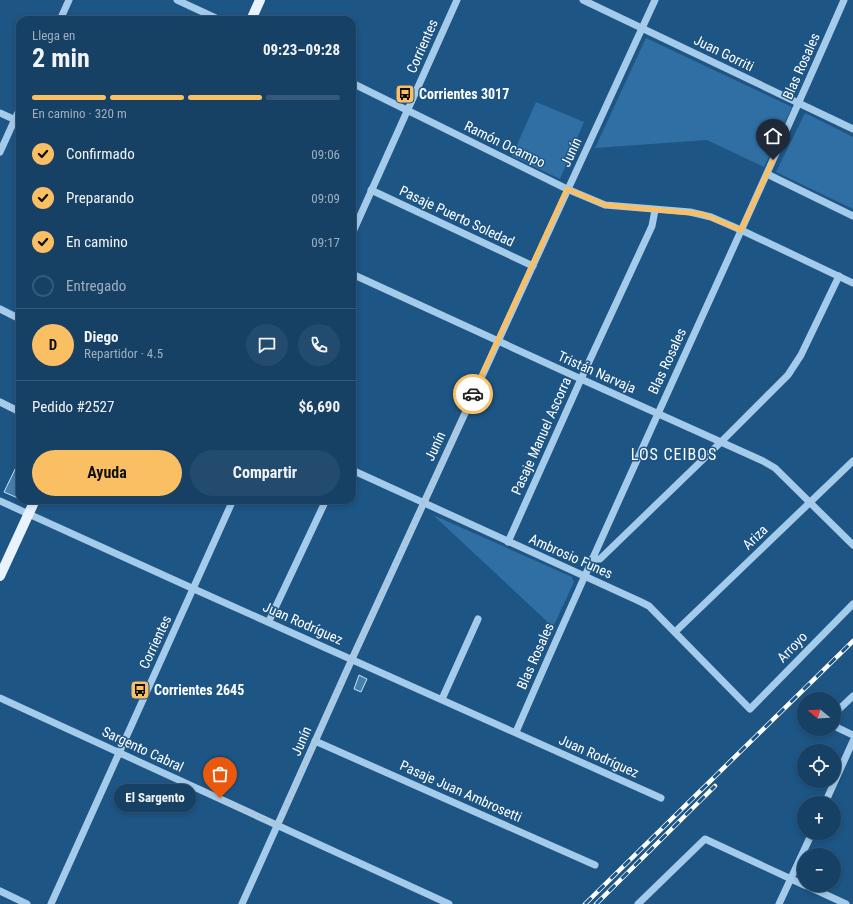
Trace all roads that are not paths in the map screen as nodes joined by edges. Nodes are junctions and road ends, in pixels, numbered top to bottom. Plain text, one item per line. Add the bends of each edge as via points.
1 (69, 0) edge
2 (177, 0) edge
3 (260, 0) edge
4 (457, 0) edge
5 (584, 0) edge
6 (655, 0) edge
7 (844, 0) edge
8 (62, 16) edge
9 (211, 16) edge
10 (253, 16) edge
11 (642, 28) junction
12 (356, 85) edge
13 (799, 103) junction
14 (408, 110) junction
15 (0, 112) edge
16 (16, 120) edge
17 (16, 124) edge
18 (853, 129) edge
19 (0, 152) edge
20 (767, 174) junction
21 (567, 189) junction
22 (371, 190) junction
23 (654, 210) junction
24 (853, 216) edge
25 (356, 225) edge
26 (741, 230) junction
27 (533, 266) junction
28 (356, 276) edge
29 (839, 276) junction
30 (853, 283) edge
31 (0, 309) edge
32 (16, 316) edge
33 (498, 341) junction
34 (581, 379) junction
35 (0, 402) edge
36 (16, 410) edge
37 (658, 413) junction
38 (721, 442) junction
39 (853, 460) edge
40 (356, 472) edge
41 (0, 500) edge
42 (423, 503) junction
43 (809, 503) junction
44 (33, 504) edge
45 (231, 504) edge
46 (324, 504) edge
47 (29, 514) junction
48 (508, 542) junction
49 (853, 545) edge
50 (592, 559) junction
51 (0, 576) edge
52 (584, 576) junction
53 (194, 589) junction
54 (853, 604) edge
55 (478, 620) dead end
56 (269, 621) junction
57 (675, 632) junction
58 (352, 659) junction
59 (853, 696) edge
60 (0, 698) edge
61 (442, 699) junction
62 (841, 707) edge
63 (750, 709) joint
64 (841, 729) edge
65 (516, 732) junction
66 (853, 735) edge
67 (315, 741) junction
68 (853, 742) edge
69 (119, 752) junction
70 (828, 796) edge
71 (661, 798) dead end
72 (278, 825) junction
73 (809, 840) edge
74 (596, 865) dead end
75 (791, 879) junction
76 (797, 882) edge
77 (0, 892) edge
78 (819, 892) edge
79 (28, 904) edge
80 (51, 904) edge
81 (242, 904) edge
82 (449, 904) edge
83 (638, 904) edge
84 (779, 904) edge
85 (846, 904) edge

1 - 8 street
2 - 9 street
3 - 10 main road
4 - 14 street, Corrientes
5 - 11 street, Juan Gorriti
6 - 11 street, Junín
7 - 13 street, Blas Rosales
11 - 13 street, Juan Gorriti
11 - 21 street, Junín
12 - 14 street, Ramón Ocampo
13 - 18 street, Juan Gorriti
13 - 20 street, Blas Rosales
14 - 21 street, Ramón Ocampo
14 - 22 street, Corrientes
15 - 16 street
17 - 19 street
20 - 24 street
20 - 26 street, Blas Rosales
21 - 23 street, Ramón Ocampo via 605,205
21 - 27 street, Junín
22 - 25 street, Corrientes
22 - 27 street, Pasaje Puerto Soledad
23 - 26 street, Ramón Ocampo via 702,214
23 - 34 street, Pasaje Manuel Ascorra via 652,226
26 - 29 street, Ramón Ocampo
26 - 37 street, Blas Rosales
27 - 33 street, Junín
28 - 33 street, Tristán Narvaja
29 - 30 street, Ramón Ocampo
29 - 38 street via 795,366
31 - 32 street
33 - 34 street, Tristán Narvaja
33 - 42 street, Junín
34 - 37 street, Tristán Narvaja
34 - 48 street, Pasaje Manuel Ascorra
35 - 36 street
37 - 38 street, Tristán Narvaja
37 - 50 street, Blas Rosales
38 - 43 street, Tristán Narvaja via 775,468
38 - 50 street via 600,559
39 - 43 street, Ariza
40 - 42 street, Ambrosio Funes
41 - 47 street, Juan Rodríguez
42 - 48 street, Ambrosio Funes
42 - 58 street, Junín
43 - 49 street, Tristán Narvaja
43 - 57 street, Ariza
44 - 47 main road
45 - 53 street, Corrientes
46 - 56 street
47 - 51 main road
47 - 53 street, Juan Rodríguez
48 - 52 street, Ambrosio Funes
50 - 52 street, Blas Rosales
52 - 57 street, Ambrosio Funes via 649,606
52 - 65 street, Blas Rosales
53 - 56 street, Juan Rodríguez
53 - 69 street, Corrientes
54 - 63 street, Arroyo
55 - 61 street
56 - 58 street, Juan Rodríguez
57 - 63 street, Ambrosio Funes
58 - 61 street, Juan Rodríguez
58 - 67 street, Junín
59 - 62 street
60 - 69 street, Sargento Cabral
61 - 65 street, Juan Rodríguez
64 - 66 street
65 - 71 street, Juan Rodríguez
67 - 72 street, Junín
67 - 74 street, Pasaje Juan Ambrosetti
68 - 70 street
69 - 72 street, Sargento Cabral
69 - 80 street, Corrientes
72 - 81 street, Junín
72 - 82 street, Sargento Cabral
73 - 75 street
75 - 76 street
75 - 83 street via 705,839
75 - 84 street
77 - 79 street
78 - 85 street

